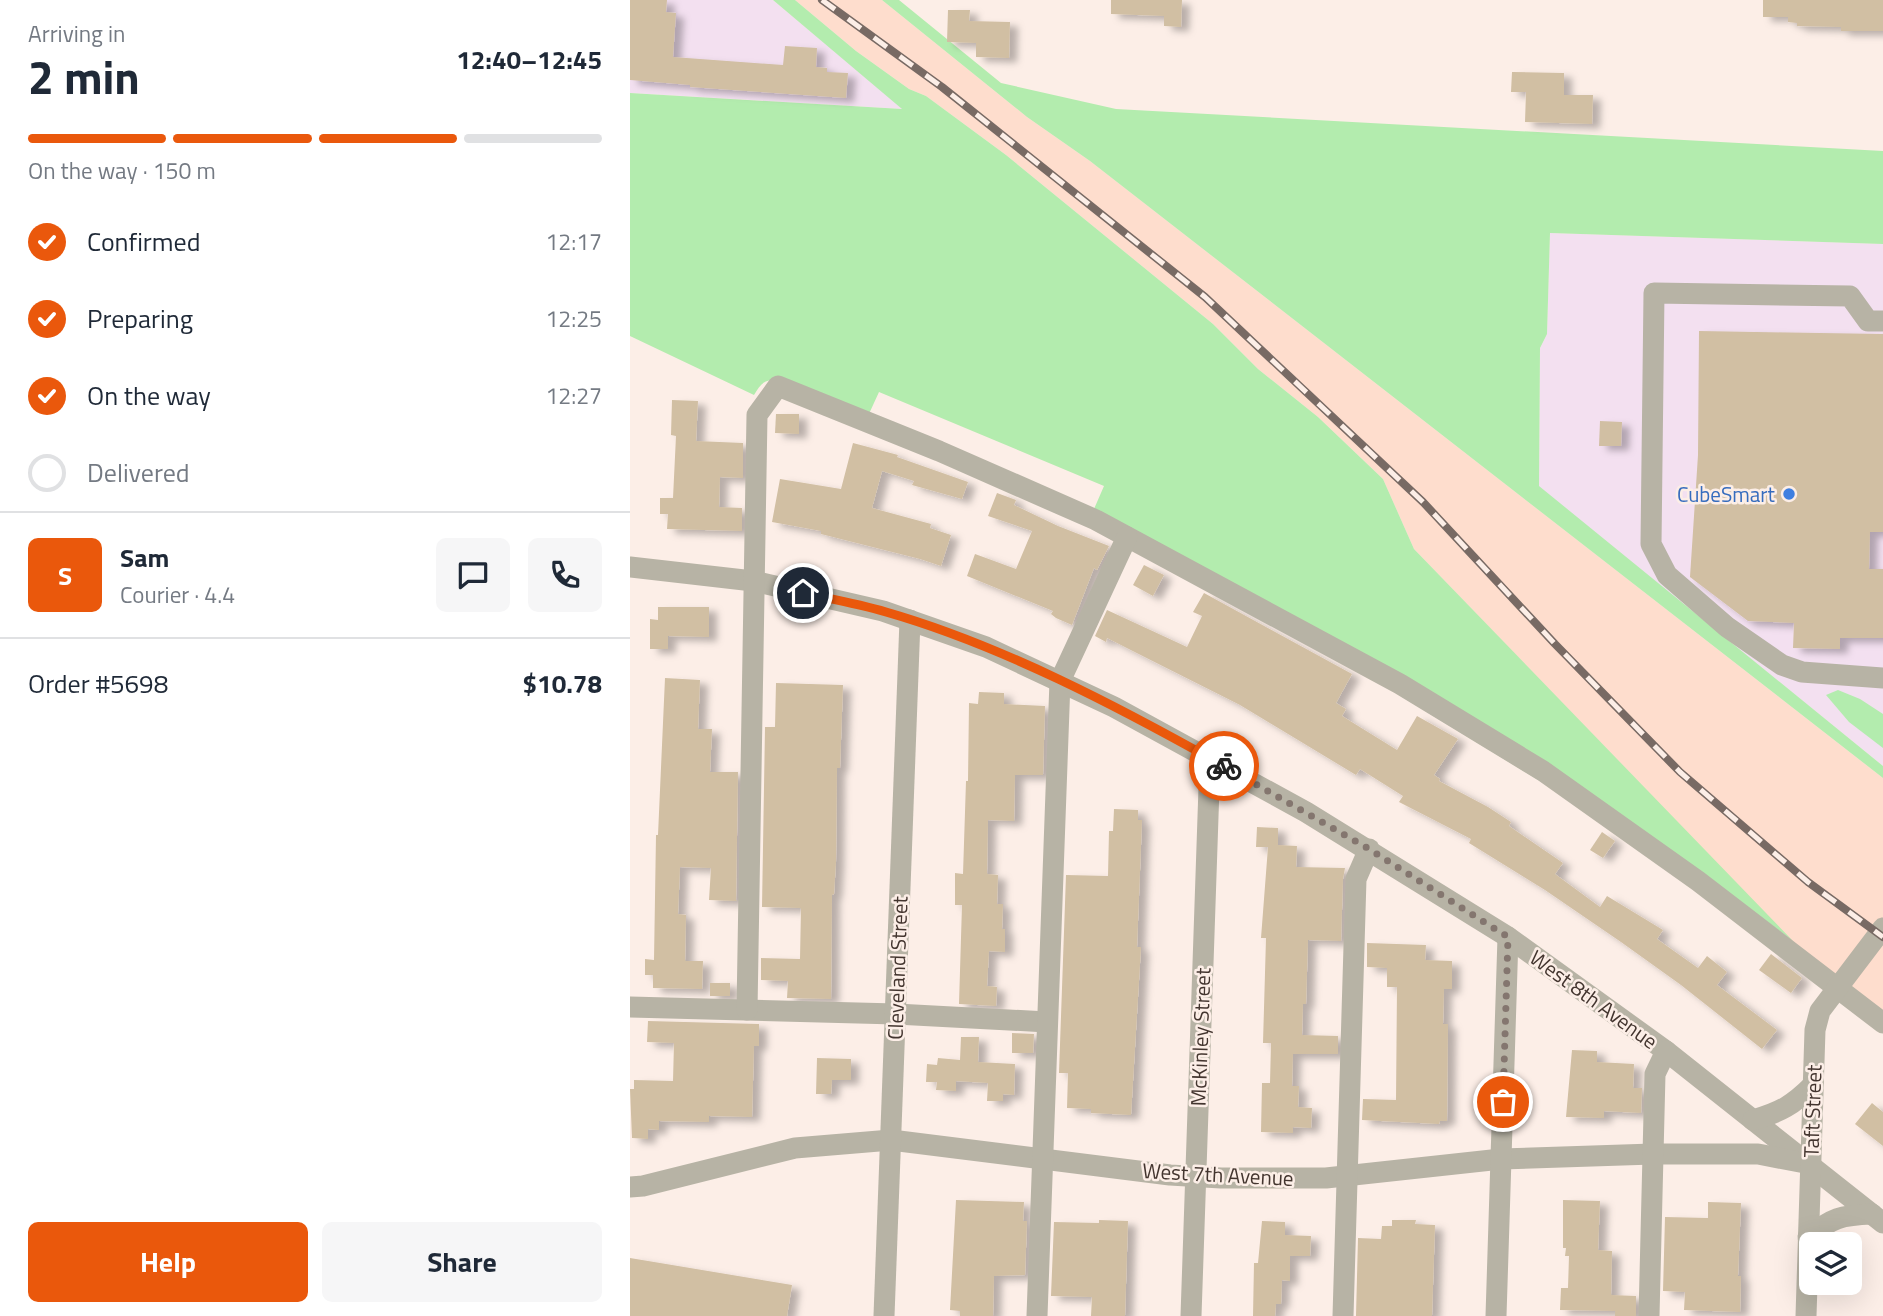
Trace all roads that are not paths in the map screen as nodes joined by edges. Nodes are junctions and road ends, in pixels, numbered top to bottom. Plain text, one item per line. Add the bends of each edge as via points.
1 (1883, 321) edge
2 (1127, 537) junction
3 (630, 567) edge
4 (753, 581) junction
5 (910, 620) junction
6 (1883, 678) edge
7 (1060, 681) junction
8 (1210, 758) junction
9 (1369, 849) junction
10 (1883, 928) edge
11 (1508, 937) junction
12 (1837, 988) junction
13 (630, 1007) edge
14 (747, 1010) junction
15 (895, 1014) junction
16 (1047, 1022) junction
17 (1883, 1023) edge
18 (1666, 1051) junction
19 (1813, 1085) junction
20 (1753, 1120) junction
21 (891, 1140) junction
22 (1653, 1154) junction
23 (1042, 1159) junction
24 (1501, 1159) junction
25 (1811, 1164) junction
26 (1348, 1176) junction
27 (1196, 1177) junction
28 (630, 1187) edge
29 (1877, 1218) edge
30 (1808, 1232) edge
31 (1814, 1232) edge
32 (1807, 1295) edge
33 (884, 1316) edge
34 (1037, 1316) edge
35 (1191, 1316) edge
36 (1343, 1316) edge
37 (1496, 1316) edge
38 (1649, 1316) edge
39 (1806, 1316) edge

1 - 6 street via 1868,321 1850,296 1654,293 1651,544 1667,575 1727,627 1782,665 1802,672
2 - 4 street via 939,451 778,386 757,415
2 - 7 street
2 - 12 street via 1399,684 1543,771 1698,881
3 - 4 street, West 8th Avenue
4 - 5 street, West 8th Avenue
4 - 14 street
5 - 7 street, West 8th Avenue via 986,647
5 - 15 street, Cleveland Street
7 - 8 street, West 8th Avenue
7 - 16 street
8 - 9 street, West 8th Avenue
8 - 27 street, McKinley Street
9 - 11 street, West 8th Avenue
9 - 26 street via 1356,878
10 - 12 street, Taft Street
11 - 18 street, West 8th Avenue
11 - 24 street
12 - 17 street
12 - 19 street, Taft Street via 1819,1011
13 - 14 street
14 - 15 street
15 - 16 street
15 - 21 street, Cleveland Street
16 - 23 street
18 - 20 street, West 8th Avenue
18 - 22 street via 1655,1074
19 - 20 street via 1793,1105
19 - 25 street, Taft Street
20 - 25 street, West 8th Avenue
21 - 23 street, West 7th Avenue
21 - 28 street, West 7th Avenue via 794,1148
21 - 33 street, Cleveland Street
22 - 24 street, West 7th Avenue
22 - 25 street, West 7th Avenue via 1758,1154
22 - 38 street
23 - 27 street, West 7th Avenue
23 - 34 street
24 - 26 street, West 7th Avenue
24 - 37 street
25 - 29 street, West 8th Avenue
25 - 30 street, Taft Street
26 - 27 street, West 7th Avenue
26 - 36 street
27 - 35 street, McKinley Street
29 - 31 street via 1845,1215
32 - 39 street, Taft Street

